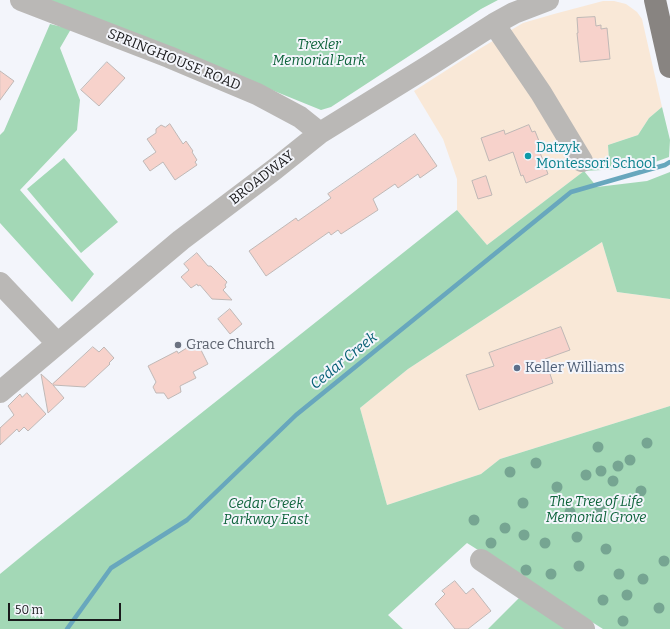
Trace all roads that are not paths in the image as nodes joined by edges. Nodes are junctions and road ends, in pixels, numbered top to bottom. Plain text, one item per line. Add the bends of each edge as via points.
1 (21, 0) edge
2 (548, 0) edge
3 (655, 0) edge
4 (494, 24) junction
5 (670, 67) edge
6 (320, 133) junction
7 (582, 161) dead end
8 (0, 283) edge
9 (57, 343) junction
10 (0, 392) edge
11 (481, 560) dead end
12 (584, 629) edge

1 - 6 street, SPRINGHOUSE ROAD via 257,94 300,117
2 - 4 street, BROADWAY
3 - 5 main road
4 - 6 street, BROADWAY
4 - 7 street via 541,93
6 - 9 street, BROADWAY via 181,240
8 - 9 street
9 - 10 street, BROADWAY
11 - 12 street

